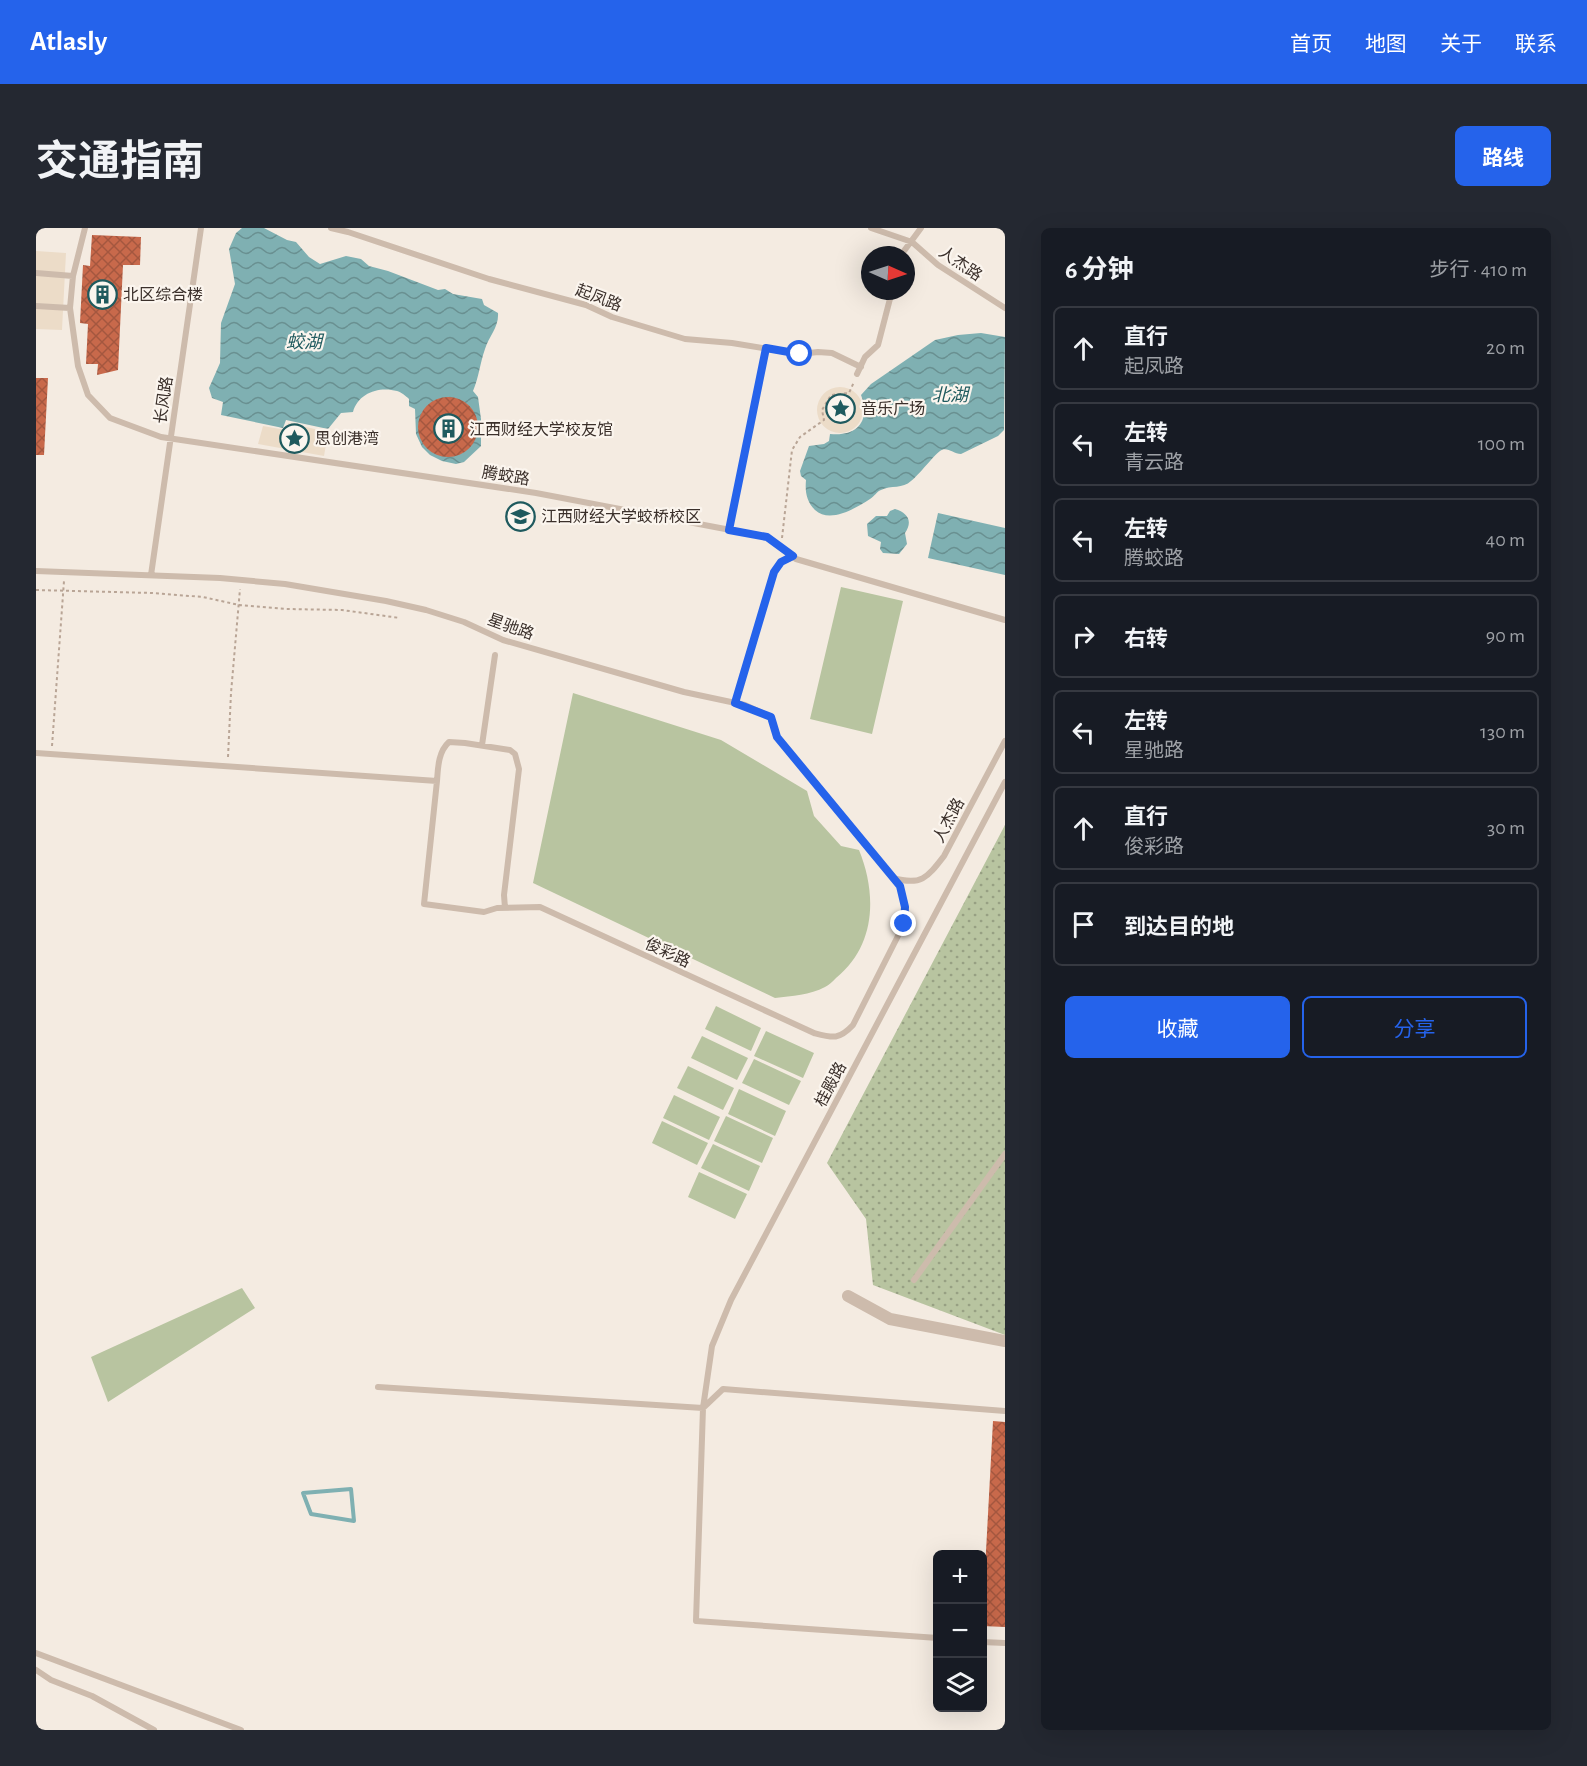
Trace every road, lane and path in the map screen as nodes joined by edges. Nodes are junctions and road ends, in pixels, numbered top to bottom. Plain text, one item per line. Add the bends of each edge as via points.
1 (85, 228) edge
2 (201, 228) edge
3 (331, 228) edge
4 (870, 228) edge
5 (921, 228) edge
6 (912, 242) junction
7 (909, 246) edge
8 (36, 273) edge
9 (73, 276) junction
10 (890, 300) edge
11 (36, 306) edge
12 (70, 308) junction
13 (1005, 308) edge
14 (766, 348) junction
15 (861, 366) junction
16 (857, 374) joint
17 (171, 438) junction
18 (729, 530) junction
19 (780, 547) junction
20 (793, 556) junction
21 (36, 571) edge
22 (151, 575) junction
23 (241, 580) junction
24 (36, 590) edge
25 (64, 591) junction
26 (239, 605) junction
27 (400, 618) dead end
28 (1005, 620) edge
29 (495, 655) dead end
30 (735, 703) junction
31 (1005, 741) edge
32 (482, 745) junction
33 (36, 753) edge
34 (52, 754) junction
35 (227, 767) junction
36 (437, 781) junction
37 (1005, 782) edge
38 (892, 878) junction
39 (505, 908) junction
40 (1005, 1154) edge
41 (914, 1280) dead end
42 (848, 1296) dead end
43 (1005, 1341) edge
44 (378, 1387) dead end
45 (703, 1407) junction
46 (1005, 1411) edge
47 (933, 1638) edge
48 (987, 1642) edge
49 (1005, 1643) edge
50 (36, 1653) edge
51 (36, 1670) edge
52 (154, 1730) edge
53 (242, 1730) edge

1 - 9 lane, 腾蛟路
2 - 17 lane, 长风路
3 - 14 lane, 起凤路 via 685,339
4 - 6 lane, 人杰路
5 - 6 lane
6 - 7 lane
6 - 13 lane, 人杰路 via 938,265
8 - 9 lane
9 - 12 lane, 腾蛟路
10 - 15 lane via 878,345
11 - 12 lane
12 - 17 lane, 腾蛟路 via 78,366 88,394 110,418
14 - 15 lane, 起凤路 via 800,354 832,353
14 - 18 lane
15 - 16 lane
16 - 19 path via 849,393 831,395 822,410 824,420 800,437 792,450
17 - 18 lane, 腾蛟路 via 536,493
17 - 22 lane, 长风路
18 - 19 lane, 腾蛟路 via 767,537
19 - 20 lane, 腾蛟路
20 - 28 lane, 腾蛟路
20 - 30 lane via 781,562 774,572
21 - 22 lane, 星驰路
22 - 23 lane, 星驰路
23 - 26 path
23 - 30 lane, 星驰路 via 306,587 426,610 503,640
24 - 25 path
25 - 26 path via 181,595
25 - 34 path
26 - 27 path via 342,610
26 - 35 path
29 - 32 lane
30 - 38 lane, 星驰路 via 771,717 777,737
31 - 38 lane, 人杰路 via 944,856 931,873 926,878 906,882
32 - 36 lane via 449,742 440,756
32 - 39 lane via 510,750 519,769
33 - 34 lane
34 - 35 lane
35 - 36 lane
36 - 39 lane, 俊彩路 via 424,904 484,912
37 - 45 lane, 桂殿路 via 731,1300 712,1346
38 - 39 lane, 俊彩路 via 903,896 904,924 853,1025 844,1035 832,1038 798,1028 540,907
40 - 41 lane
42 - 43 street via 890,1318
44 - 45 lane
45 - 46 lane via 723,1389
45 - 47 lane, 桂殿路 via 696,1621
48 - 49 lane
50 - 53 lane
51 - 52 lane

